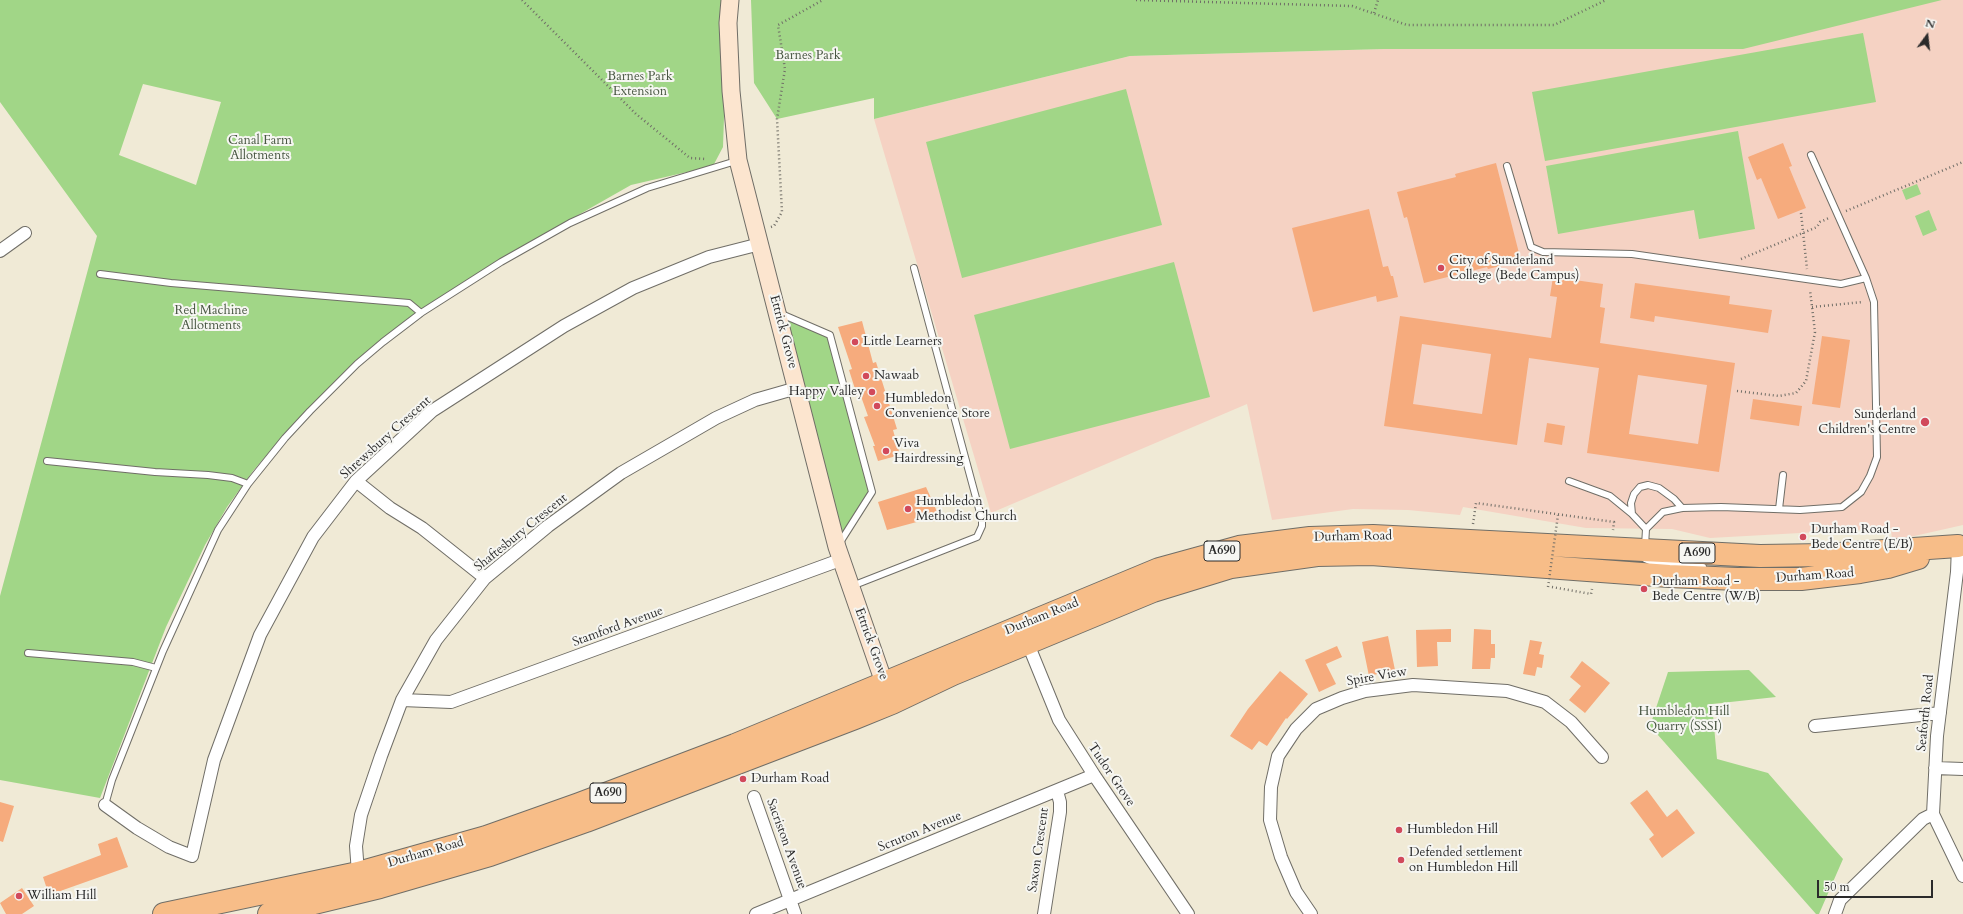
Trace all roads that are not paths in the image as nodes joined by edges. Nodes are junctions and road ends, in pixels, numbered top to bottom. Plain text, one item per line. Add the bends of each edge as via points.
1 (730, 0) edge
2 (1811, 155) dead end
3 (738, 160) junction
4 (1507, 166) dead end
5 (25, 233) dead end
6 (758, 237) junction
7 (0, 251) edge
8 (914, 268) dead end
9 (100, 274) dead end
10 (1866, 278) junction
11 (421, 313) junction
12 (778, 313) junction
13 (798, 388) junction
14 (47, 461) dead end
15 (1783, 475) dead end
16 (356, 481) junction
17 (1569, 481) dead end
18 (248, 484) junction
19 (1682, 508) junction
20 (1779, 509) junction
21 (1632, 514) junction
22 (1646, 529) junction
23 (1960, 546) edge
24 (1645, 550) junction
25 (839, 553) junction
26 (1710, 568) dead end
27 (485, 578) junction
28 (850, 587) junction
29 (1024, 634) junction
30 (28, 653) dead end
31 (156, 668) junction
32 (888, 694) junction
33 (402, 700) junction
34 (1940, 713) junction
35 (1815, 726) dead end
36 (1602, 757) dead end
37 (1935, 768) junction
38 (1963, 769) edge
39 (1094, 775) junction
40 (1057, 791) junction
41 (754, 797) dead end
42 (105, 804) joint
43 (1932, 814) junction
44 (358, 873) junction
45 (1963, 876) edge
46 (791, 900) junction
47 (175, 913) edge
48 (269, 914) edge
49 (756, 914) edge
50 (795, 914) edge
51 (1044, 914) edge
52 (1188, 914) edge
53 (1310, 914) edge
54 (1835, 914) edge

1 - 3 street, Ettrick Grove via 728,23 731,91
2 - 10 lane
3 - 6 street, Ettrick Grove
3 - 11 lane via 647,188 570,223 501,262
4 - 10 lane via 1531,247 1543,252 1632,254 1841,284
5 - 7 street
6 - 12 street, Ettrick Grove
6 - 16 street, Shrewsbury Crescent via 640,285 564,326 432,411
8 - 28 lane via 982,526 977,537
9 - 11 lane via 171,283 409,304
10 - 20 lane via 1874,302 1877,457 1870,476 1861,492 1842,507
11 - 18 lane via 357,364 285,438
12 - 13 street, Ettrick Grove
12 - 25 lane via 830,335 872,492
13 - 25 street, Ettrick Grove
13 - 27 street, Shaftesbury Crescent via 754,400 716,418 621,473 548,526
14 - 18 lane via 208,475 232,478
15 - 20 lane
16 - 27 street via 390,508 422,528
16 - 42 street, Shrewsbury Crescent via 313,537 260,635 214,760 192,856 169,847 137,828
17 - 21 lane via 1610,496
18 - 31 lane via 218,530
19 - 20 lane
19 - 21 lane via 1659,488 1648,486 1640,487 1634,494 1631,503
19 - 22 lane via 1663,512
21 - 22 lane
22 - 24 lane
23 - 24 highway, Durham Road / A690 via 1825,555 1760,556
23 - 29 highway, Durham Road / A690 via 1888,567 1801,579 1661,576 1379,555 1317,555 1231,567
23 - 34 street, Seaforth Road
24 - 26 lane via 1645,559 1652,562
24 - 29 highway, Durham Road / A690 via 1373,536 1310,538 1239,546 1159,569
25 - 28 street, Ettrick Grove
25 - 33 street, Stamford Avenue via 451,702
27 - 33 street, Shaftesbury Crescent via 436,640
28 - 32 street, Ettrick Grove
29 - 32 highway, Durham Road / A690 via 953,674
29 - 39 street, Tudor Grove via 1059,720
30 - 31 lane via 133,662
31 - 42 lane
32 - 44 highway, Durham Road / A690 via 735,745 486,837
32 - 48 highway, Durham Road / A690 via 593,819 490,855 380,887
33 - 44 street, Shaftesbury Crescent via 361,815 356,846
34 - 35 street
34 - 37 street, Seaforth Road
36 - 53 street, Spire View via 1571,722 1545,702 1507,691 1413,684 1365,691 1316,709 1296,729 1278,756 1271,787 1270,820 1281,857 1296,892
37 - 38 street
37 - 43 street, Seaforth Road
39 - 40 street, Scruton Avenue
39 - 52 street, Tudor Grove
40 - 46 street, Scruton Avenue
40 - 51 street, Saxon Crescent via 1060,812
41 - 46 street, Sacriston Avenue
43 - 45 street
43 - 54 street via 1923,819 1840,900
44 - 47 highway, Durham Road / A690
46 - 49 street, Scruton Avenue
46 - 50 street, Sacriston Avenue

